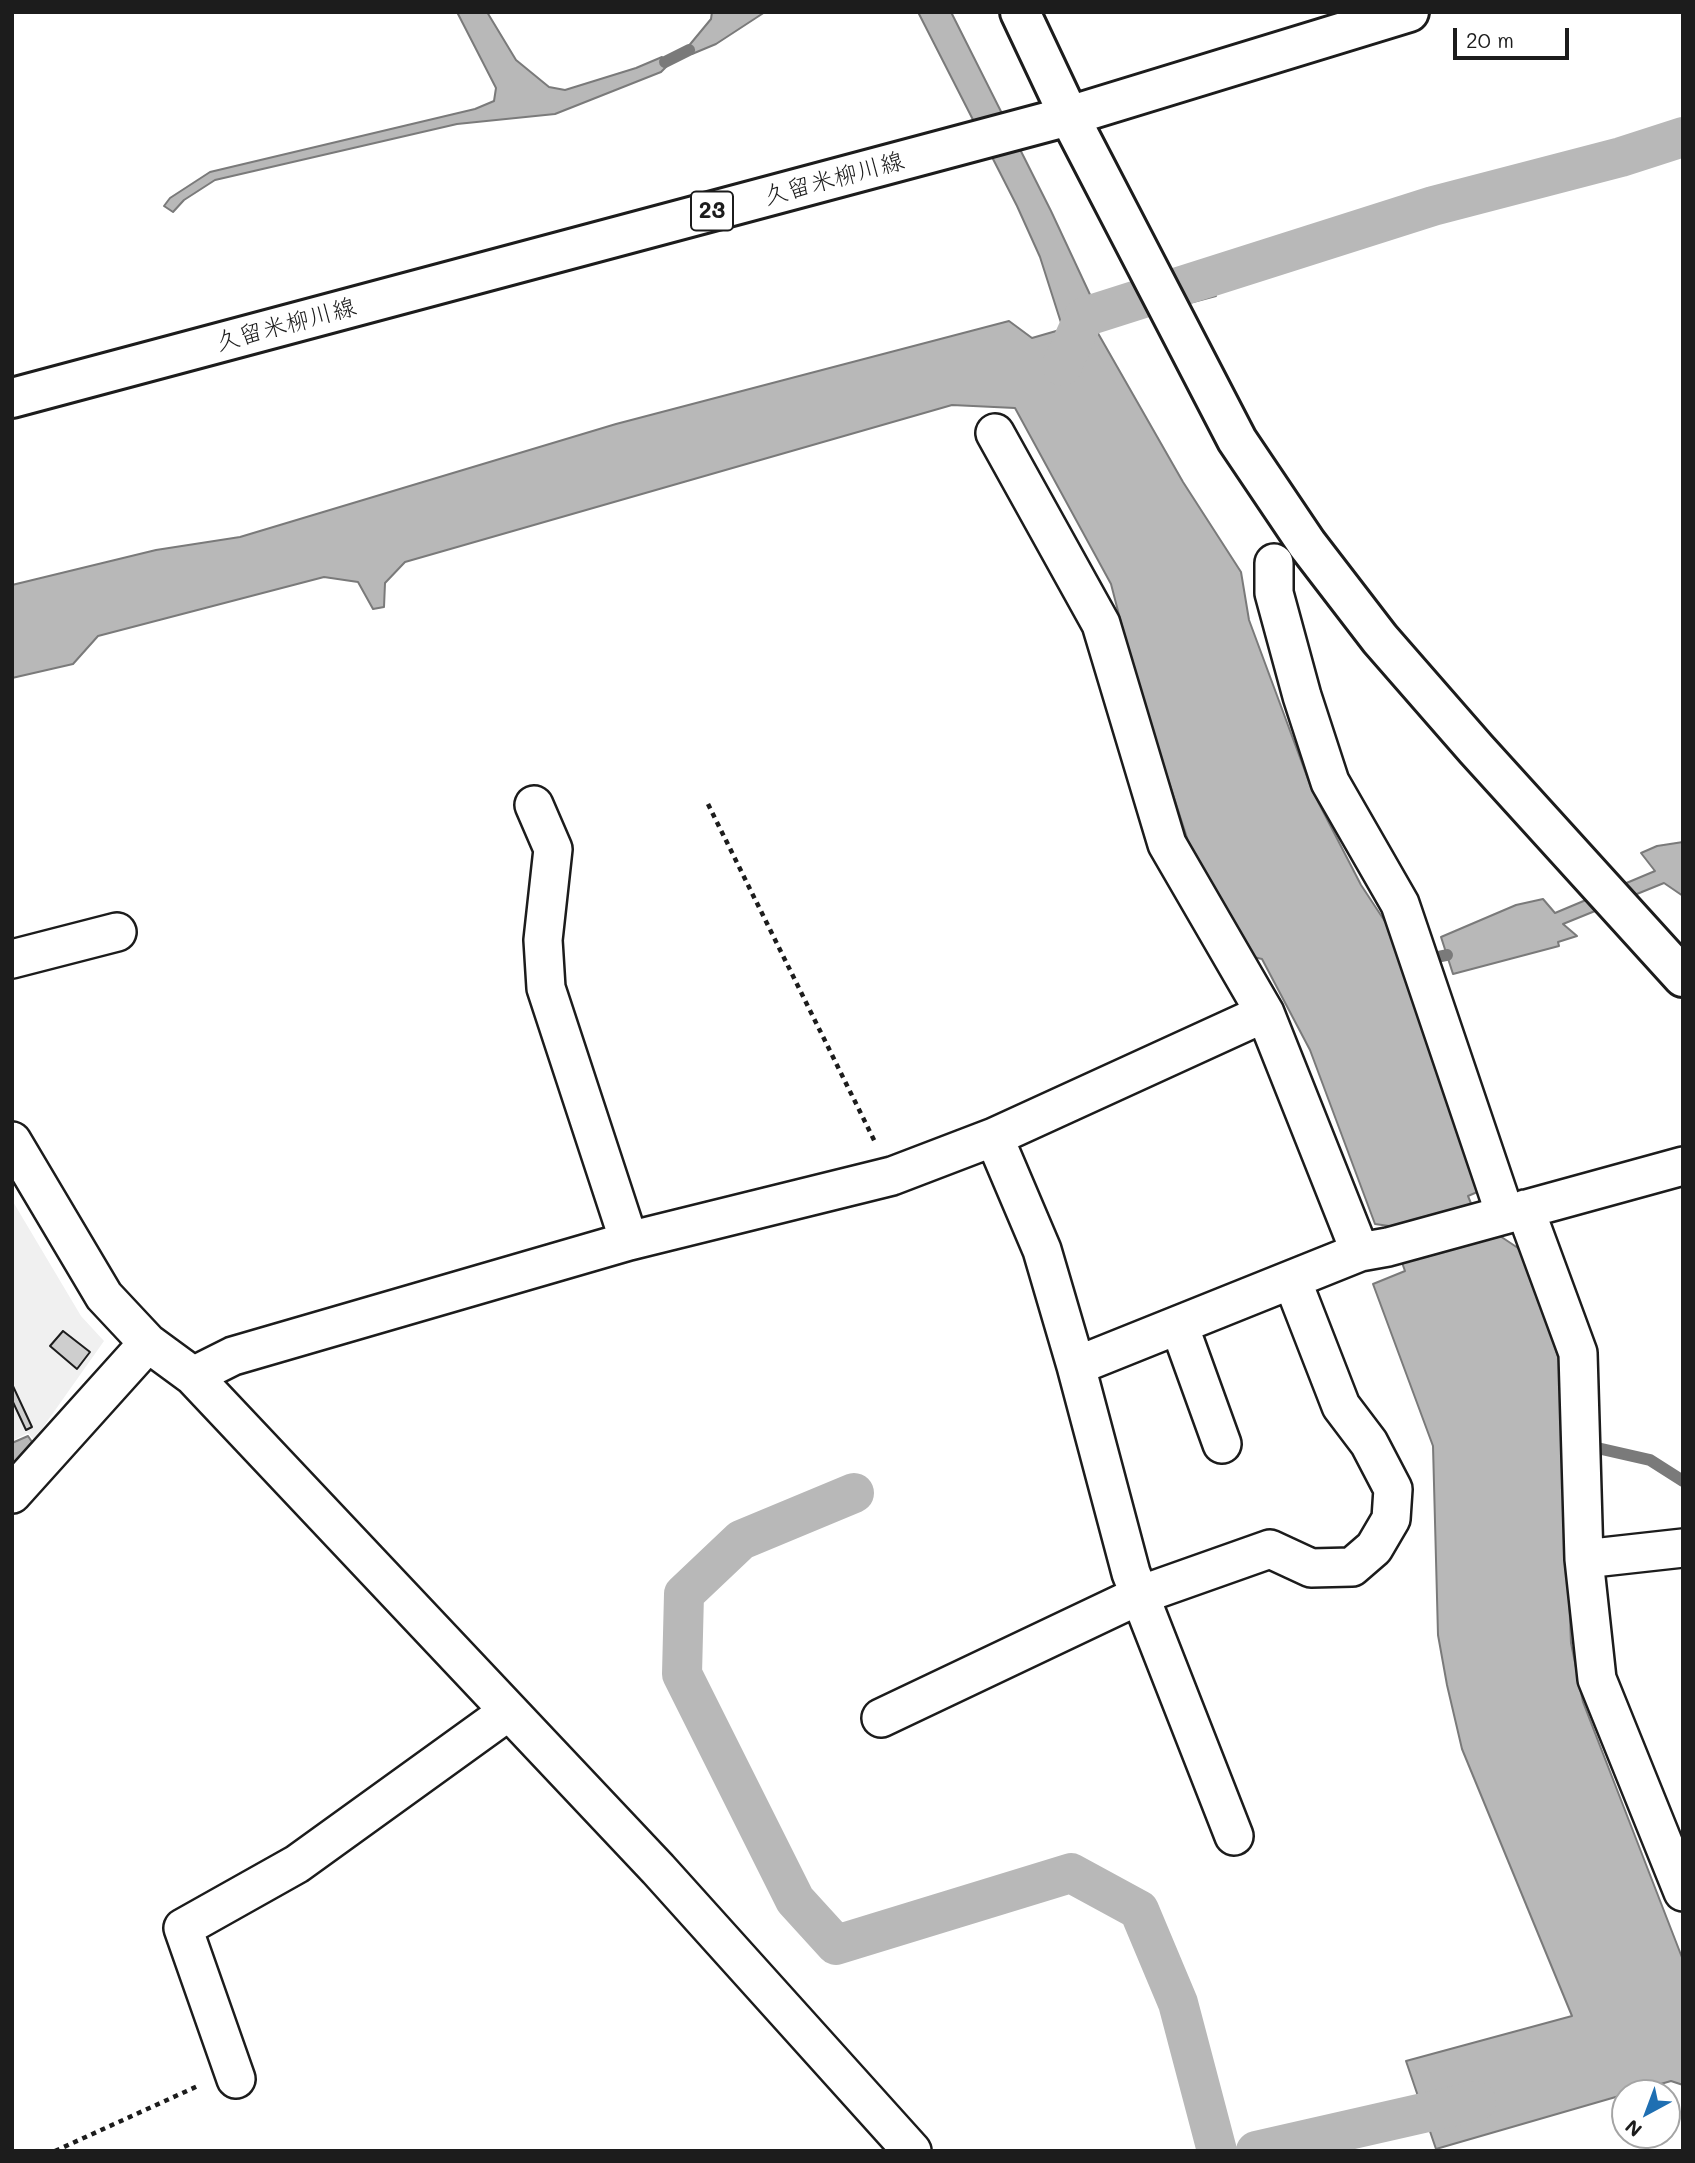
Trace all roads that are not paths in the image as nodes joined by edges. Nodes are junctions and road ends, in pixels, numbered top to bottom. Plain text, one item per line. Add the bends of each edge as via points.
1 (1020, 12) edge
2 (1409, 12) edge
3 (1069, 116) junction
4 (12, 398) edge
5 (995, 433) dead end
6 (1274, 563) dead end
7 (534, 805) dead end
8 (117, 932) dead end
9 (12, 960) edge
10 (1683, 977) edge
11 (1265, 1013) junction
12 (994, 1137) junction
13 (12, 1141) edge
14 (1683, 1166) edge
15 (1505, 1214) junction
16 (629, 1241) junction
17 (1374, 1250) junction
18 (1292, 1280) junction
19 (1179, 1325) junction
20 (148, 1343) junction
21 (1076, 1366) junction
22 (193, 1376) junction
23 (1222, 1444) dead end
24 (12, 1494) edge
25 (1683, 1548) edge
26 (1584, 1559) junction
27 (1140, 1595) junction
28 (509, 1711) junction
29 (881, 1718) dead end
30 (1234, 1836) dead end
31 (1683, 1892) edge
32 (234, 2075) road end
33 (912, 2151) edge

1 - 3 main road
2 - 3 main road, 久留米柳川線 / 23
3 - 4 main road, 久留米柳川線 / 23
3 - 10 main road via 1237,440 1315,555 1380,639
5 - 11 street via 1101,624 1167,844
6 - 15 street via 1274,593 1330,782 1400,904
7 - 16 street via 553,849 543,940 547,988
8 - 9 street
11 - 12 street
11 - 17 street
12 - 16 street via 892,1176
12 - 21 street via 1042,1250
13 - 20 street via 104,1296
14 - 15 street
15 - 17 street
15 - 26 street via 1578,1353
16 - 22 street via 233,1356
17 - 18 street
18 - 19 street
18 - 27 street via 1341,1406 1369,1444 1393,1489 1391,1520 1374,1548 1352,1567 1311,1568 1270,1549
19 - 21 street
19 - 23 street
20 - 22 street
20 - 24 street
21 - 27 street
22 - 28 street
25 - 26 street
26 - 31 street via 1597,1679
27 - 29 street
27 - 30 street
28 - 32 street via 297,1864 183,1928
28 - 33 street

